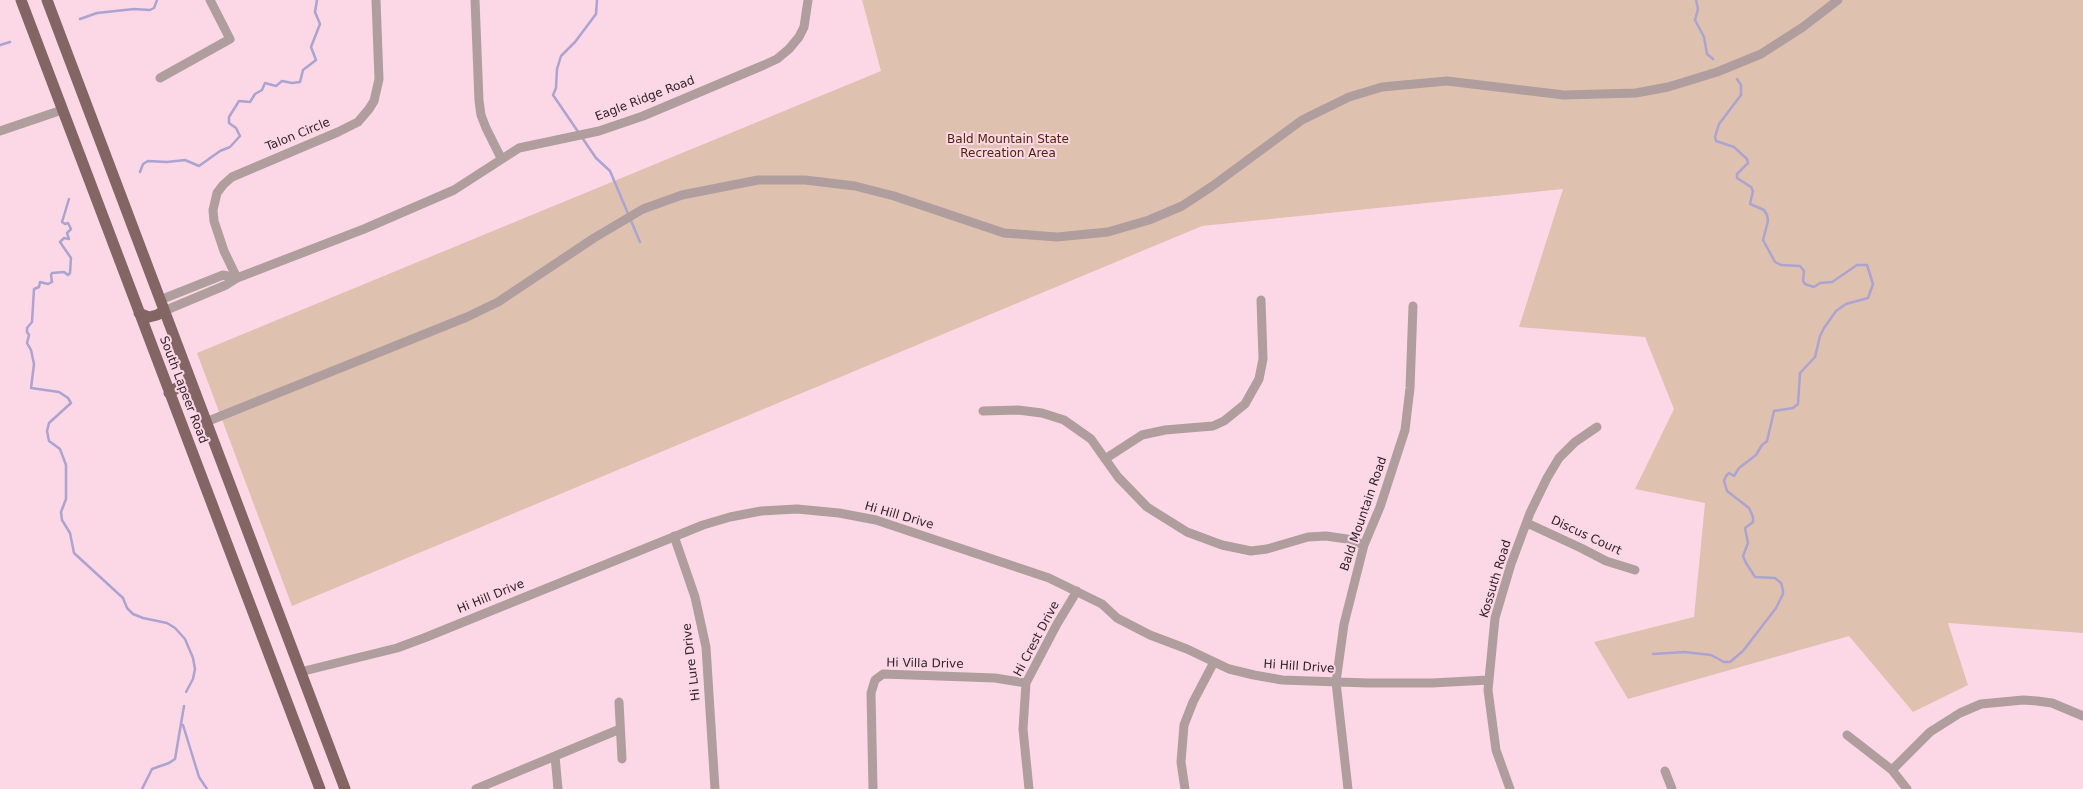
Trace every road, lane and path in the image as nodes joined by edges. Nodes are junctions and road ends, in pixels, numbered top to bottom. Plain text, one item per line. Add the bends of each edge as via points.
1 (21, 0) edge
2 (47, 0) edge
3 (210, 0) edge
4 (376, 0) edge
5 (475, 0) edge
6 (808, 0) edge
7 (1838, 0) edge
8 (160, 78) dead end
9 (62, 110) junction
10 (0, 131) edge
11 (502, 158) junction
12 (236, 278) junction
13 (1261, 300) dead end
14 (162, 306) junction
15 (1413, 306) dead end
16 (139, 313) junction
17 (194, 391) junction
18 (170, 393) junction
19 (983, 411) dead end
20 (206, 422) junction
21 (1597, 427) dead end
22 (1105, 459) junction
23 (1527, 523) junction
24 (674, 536) junction
25 (1364, 545) junction
26 (1635, 570) dead end
27 (1077, 591) junction
28 (1214, 662) junction
29 (300, 672) junction
30 (1488, 680) junction
31 (1336, 682) junction
32 (1026, 683) junction
33 (618, 702) dead end
34 (2083, 716) edge
35 (620, 729) junction
36 (1847, 735) dead end
37 (555, 756) junction
38 (622, 759) dead end
39 (1892, 770) junction
40 (1665, 771) dead end
41 (320, 789) edge
42 (344, 789) edge
43 (476, 789) edge
44 (558, 789) edge
45 (715, 789) edge
46 (873, 789) edge
47 (1029, 789) edge
48 (1185, 789) edge
49 (1348, 789) edge
50 (1510, 789) edge
51 (1672, 789) edge
52 (1907, 789) edge

1 - 9 main road, South Lapeer Road
2 - 14 main road, South Lapeer Road
3 - 8 street via 230,39
4 - 12 street, Talon Circle via 378,79 374,101 358,122 232,177 217,193 214,221
5 - 11 street via 479,101 486,128
6 - 11 street, Eagle Ridge Road via 799,37 777,59 643,116 599,131 531,144
7 - 20 street via 1761,54 1718,72 1668,87 1636,93 1564,95 1447,81 1382,87 1349,97 1302,120 1182,206 1108,232 1057,237 1004,233 855,186 806,180 758,180 682,195 643,209 498,302 475,313
9 - 10 street
9 - 16 main road, South Lapeer Road
11 - 12 street, Eagle Ridge Road via 438,197
12 - 14 street, Eagle Ridge Road via 226,285
13 - 22 street via 1263,359 1259,379 1245,404 1213,426 1142,435
14 - 16 main road via 154,316
14 - 17 main road, South Lapeer Road
15 - 25 street, Bald Mountain Road via 1405,430
16 - 18 main road, South Lapeer Road
17 - 18 main road via 180,386
17 - 20 main road, South Lapeer Road
18 - 41 main road, South Lapeer Road
19 - 22 street via 1018,410 1064,420 1091,440
20 - 29 main road, South Lapeer Road
21 - 23 street, Kossuth Road via 1559,458 1537,496
22 - 25 street via 1147,507 1187,532 1222,545 1250,551 1308,537 1326,536
23 - 26 street, Discus Court via 1606,561
23 - 30 street, Kossuth Road via 1495,618
24 - 27 street, Hi Hill Drive via 730,517 761,511 796,509 839,513 876,520 991,557
24 - 29 street, Hi Hill Drive via 397,648
24 - 45 street, Hi Lure Drive via 693,589 706,647
25 - 31 street, Bald Mountain Road via 1344,624
27 - 28 street, Hi Hill Drive via 1102,604 1117,618
27 - 32 street, Hi Crest Drive
28 - 31 street, Hi Hill Drive via 1229,669 1282,680
28 - 48 street via 1184,725 1181,762
29 - 42 main road, South Lapeer Road
30 - 31 street, Hi Hill Drive
30 - 50 street, Kossuth Road via 1496,750
31 - 49 street, Bald Mountain Road
32 - 46 street, Hi Villa Drive via 995,678 882,674 875,680 871,693
32 - 47 street, Hi Crest Drive via 1023,729
33 - 35 street
34 - 39 street via 2052,703 2037,701 1981,704 1930,732
35 - 37 street
35 - 38 street
36 - 39 street
37 - 43 street
37 - 44 street
39 - 52 street
40 - 51 street

